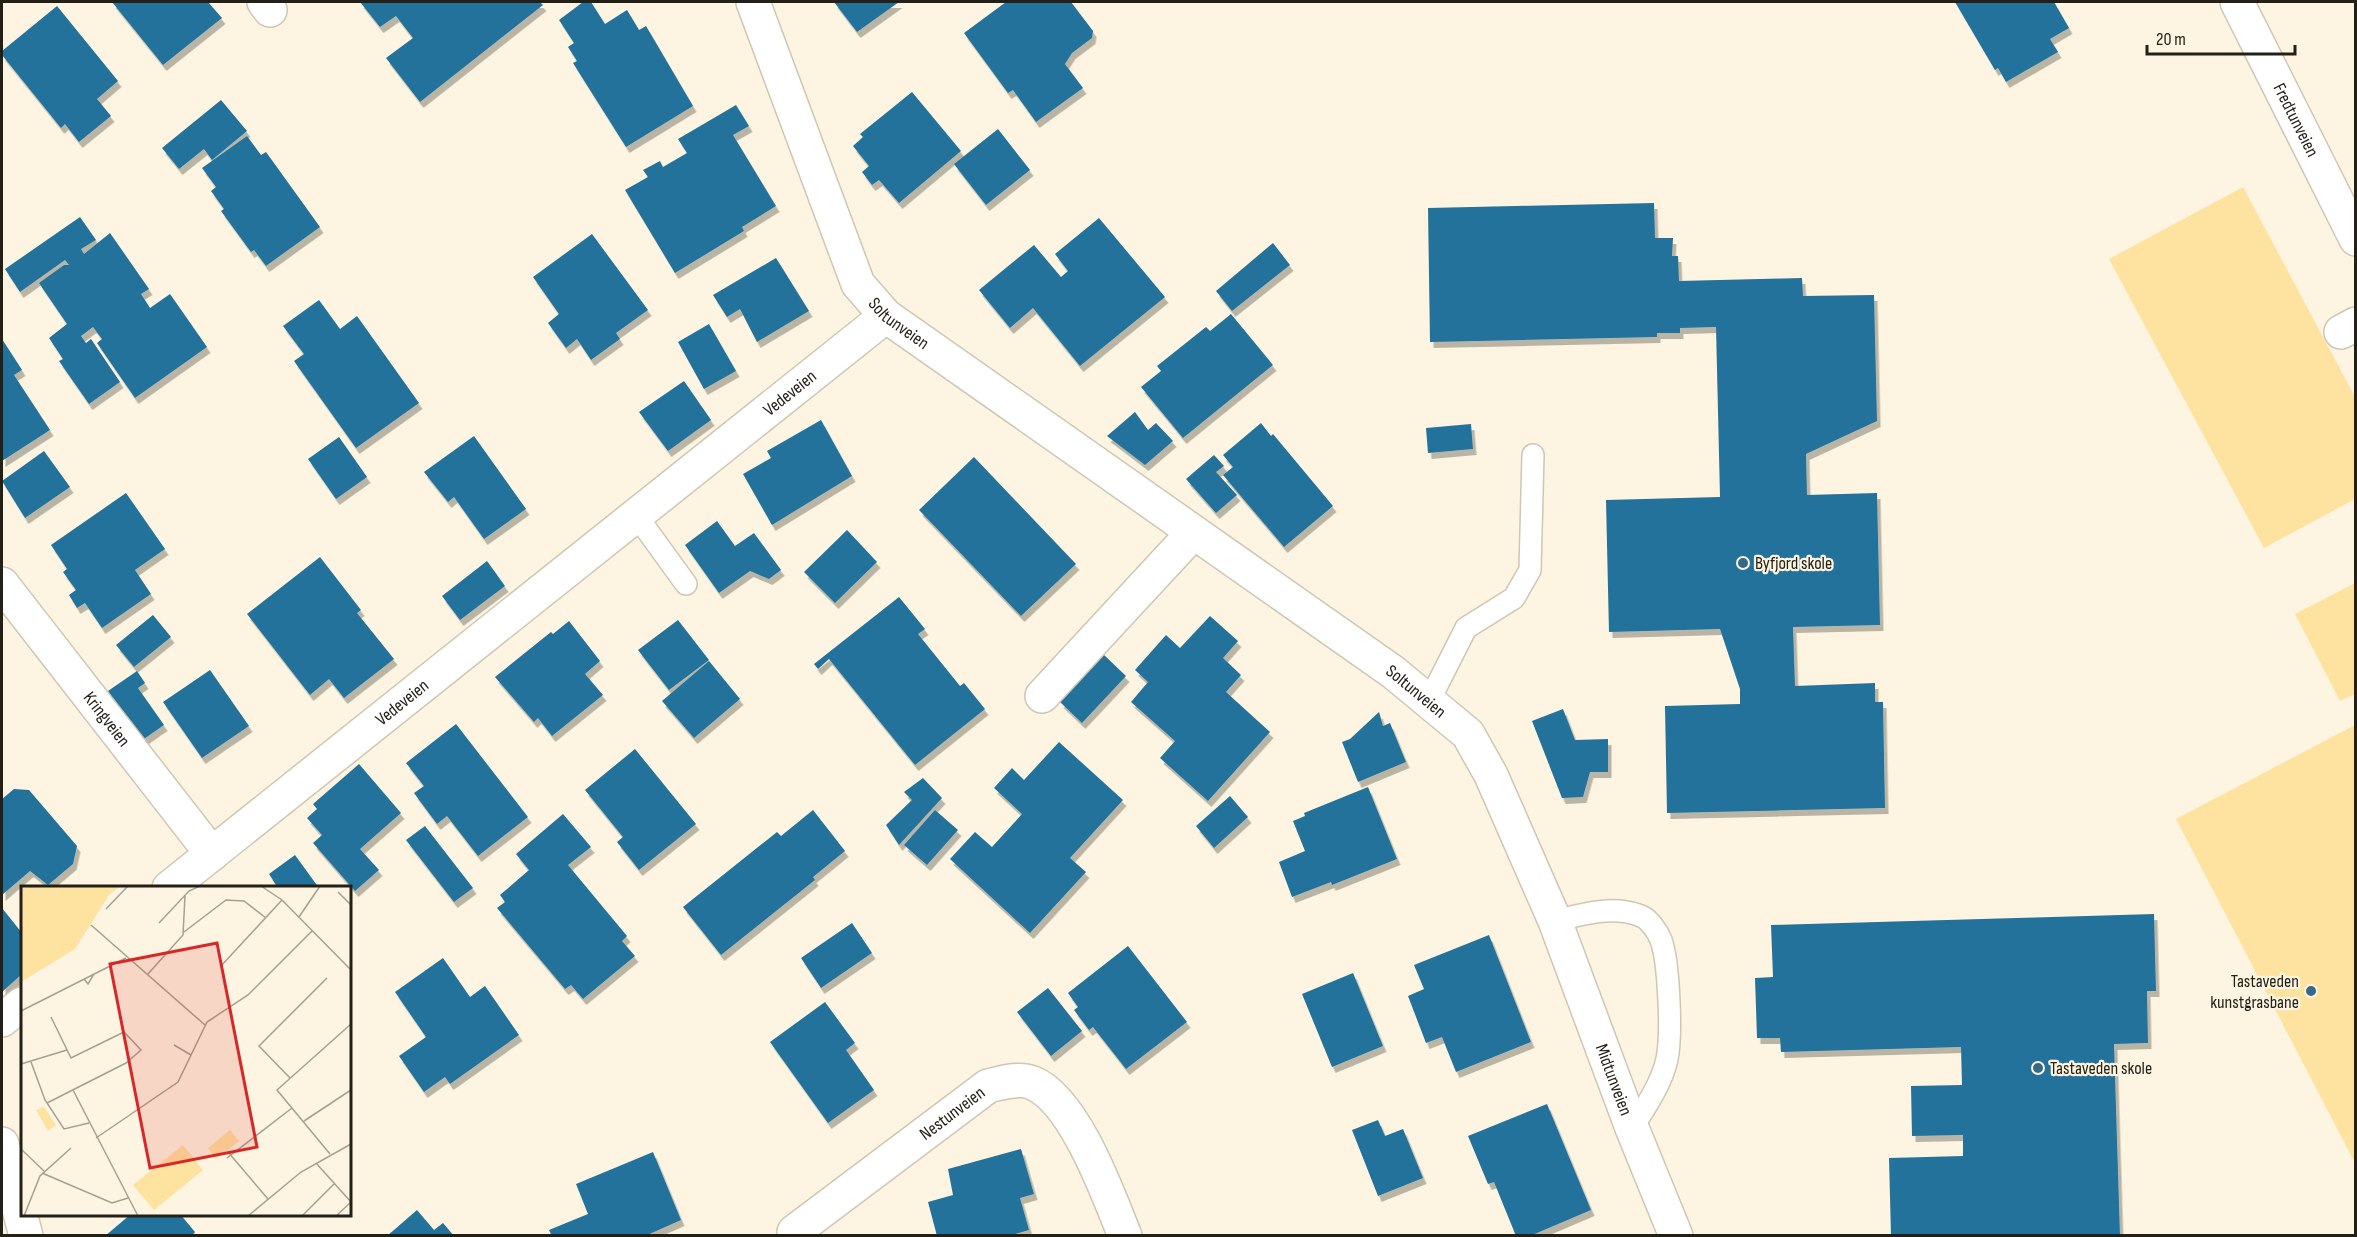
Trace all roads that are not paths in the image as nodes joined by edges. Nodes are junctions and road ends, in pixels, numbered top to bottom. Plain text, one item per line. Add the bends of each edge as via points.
1 (753, 2) edge
2 (2237, 2) edge
3 (2355, 239) edge
4 (886, 316) junction
5 (1533, 455) dead end
6 (636, 515) junction
7 (1193, 532) junction
8 (2, 584) edge
9 (686, 584) dead end
10 (1042, 696) dead end
11 (1429, 701) junction
12 (212, 854) junction
13 (172, 886) edge
14 (1555, 921) junction
15 (21, 1005) edge
16 (2, 1020) edge
17 (1632, 1128) junction
18 (2, 1144) edge
19 (26, 1236) edge
20 (795, 1236) edge
21 (1125, 1236) edge
22 (1676, 1236) edge

1 - 4 street, Soltunveien via 858,284
2 - 3 street, Fredtunveien
4 - 6 street, Vedeveien
4 - 7 street, Soltunveien
5 - 11 lane via 1530,570 1514,598 1466,628
6 - 9 lane
6 - 12 street, Vedeveien
7 - 10 street
7 - 11 street, Soltunveien
8 - 12 street, Kringveien
11 - 14 street, Soltunveien via 1468,734 1491,775
12 - 13 street, Vedeveien
14 - 17 street, Midtunveien
14 - 17 lane via 1616,910 1642,916 1661,939 1666,962 1667,1059 1649,1102
15 - 16 street
17 - 22 street, Midtunveien
18 - 19 street
20 - 21 street, Nestunveien via 794,1232 988,1086 1008,1081 1032,1082 1050,1093 1067,1111 1104,1183

